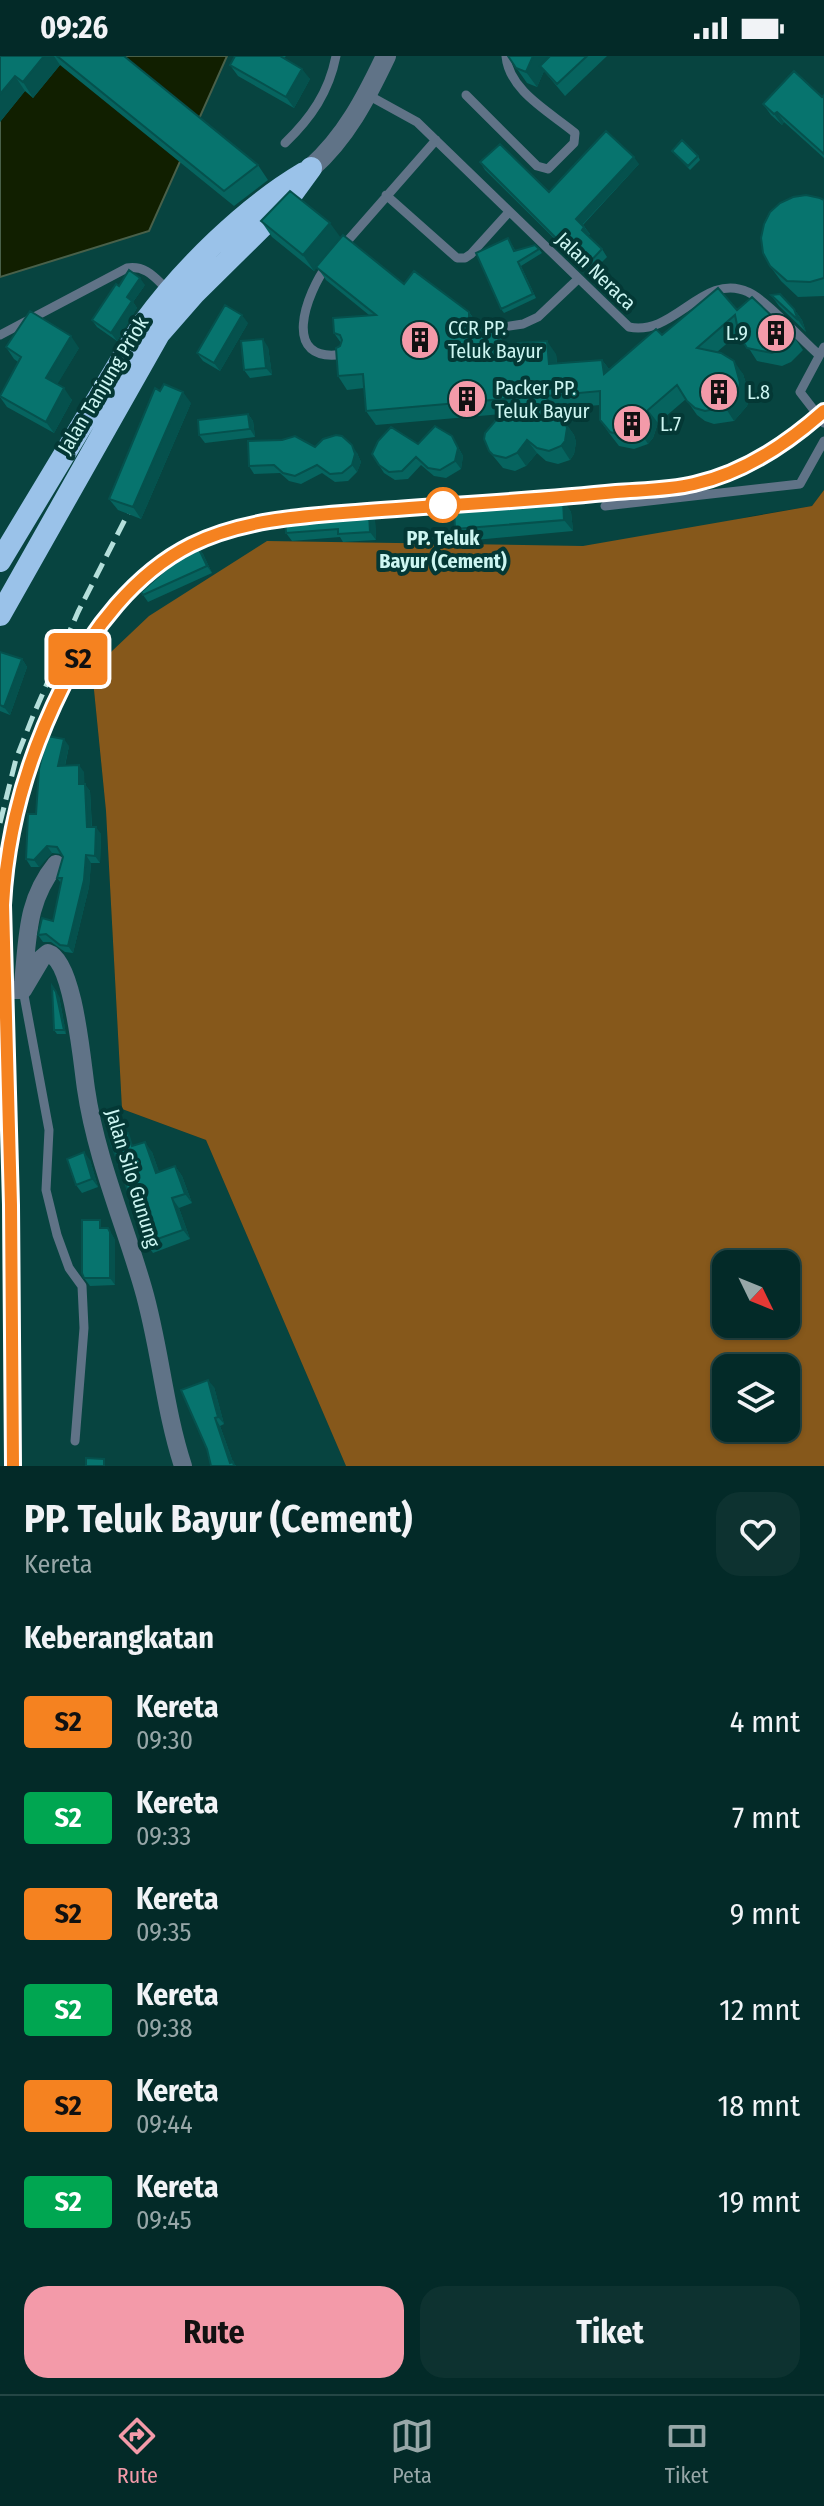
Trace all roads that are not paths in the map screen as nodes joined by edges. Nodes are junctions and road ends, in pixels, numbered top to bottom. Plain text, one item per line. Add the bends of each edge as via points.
1 (336, 56) edge
2 (386, 56) edge
3 (506, 56) edge
4 (367, 95) junction
5 (466, 95) dead end
6 (436, 140) junction
7 (285, 143) dead end
8 (311, 168) junction
9 (386, 195) junction
10 (509, 212) junction
11 (578, 279) junction
12 (168, 290) junction
13 (484, 330) edge
14 (0, 335) edge
15 (821, 351) edge
16 (344, 354) edge
17 (824, 423) edge
18 (824, 441) edge
19 (605, 506) dead end
20 (4, 547) edge
21 (0, 615) edge
22 (56, 864) dead end
23 (0, 990) edge
24 (23, 990) junction
25 (75, 1441) dead end
26 (183, 1466) edge

1 - 7 lane via 315,111
2 - 4 street, Jalan Tanjung Priok
3 - 5 lane via 507,70 520,88 575,133 574,143 548,169 537,166
4 - 6 lane, Jalan Neraca via 417,122
4 - 8 street, Jalan Tanjung Priok via 342,136
6 - 9 lane
6 - 10 lane, Jalan Neraca
8 - 12 highway, Jalan Tanjung Priok via 274,191
8 - 21 highway, Jalan Tanjung Priok via 284,205 159,334
9 - 10 lane via 457,258 471,254
9 - 16 lane via 311,289 302,324 312,349 327,357
10 - 11 lane, Jalan Neraca
11 - 13 lane via 538,317
11 - 15 lane, Jalan Neraca via 629,327 640,330 718,289 735,287 752,293
12 - 14 lane via 138,266 127,268
12 - 20 highway, Jalan Tanjung Priok
15 - 17 lane via 800,392
18 - 19 lane via 800,484
22 - 24 street via 35,897
23 - 24 street
24 - 25 lane via 49,1130 46,1190 69,1268 82,1286
24 - 26 street, Jalan Silo Gunung via 42,958 48,953 58,958 71,997 91,1128 144,1290

